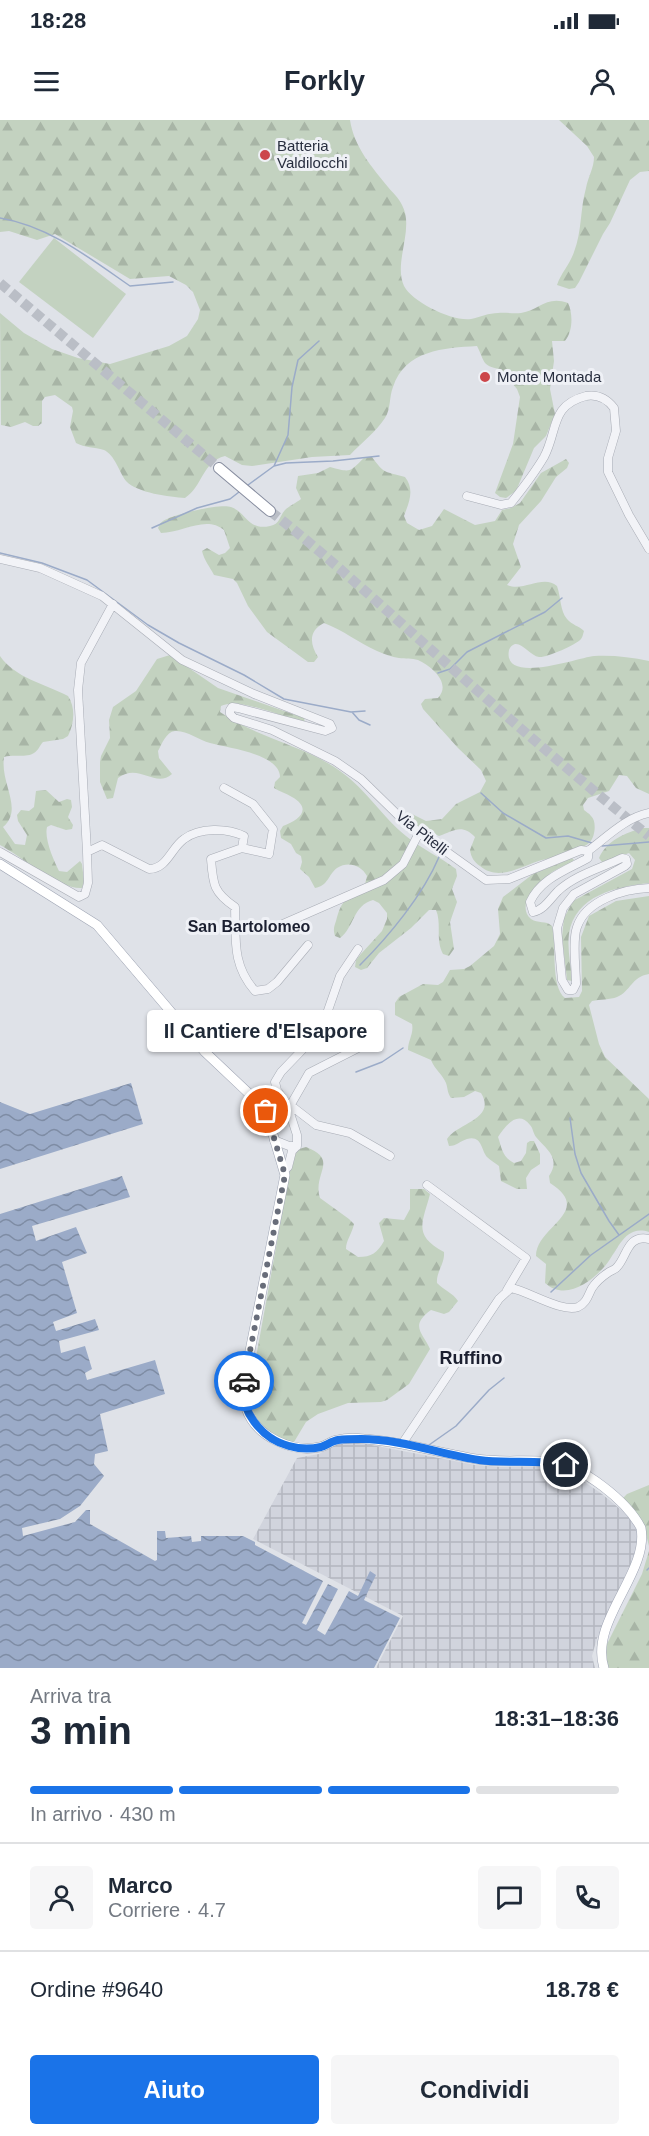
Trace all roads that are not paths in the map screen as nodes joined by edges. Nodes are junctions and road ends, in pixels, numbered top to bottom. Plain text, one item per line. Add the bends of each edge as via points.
1 (219, 468) tunnel mouth
2 (467, 496) dead end
3 (270, 511) tunnel mouth
4 (649, 549) edge
5 (0, 559) edge
6 (113, 604) junction
7 (224, 788) dead end
8 (649, 813) edge
9 (419, 833) junction
10 (242, 848) junction
11 (588, 851) junction
12 (0, 852) edge
13 (87, 852) junction
14 (0, 864) edge
15 (649, 888) edge
16 (283, 924) dead end
17 (308, 945) dead end
18 (358, 949) dead end
19 (376, 1039) dead end
20 (289, 1106) junction
21 (274, 1140) junction
22 (297, 1146) junction
23 (390, 1156) dead end
24 (284, 1171) junction
25 (426, 1185) dead end
26 (649, 1239) edge
27 (506, 1291) junction
28 (402, 1444) junction
29 (604, 1668) edge

1 - 3 highway
2 - 4 street via 501,505 511,503 545,454 564,406 582,398 604,398 614,408 616,431 608,458 609,472
5 - 6 street, Via Pitelli via 40,568
6 - 9 street, Via Pitelli via 182,660 330,724 332,728 325,731 238,708 230,710 234,717 272,730 336,761
6 - 13 street via 81,663 78,690
7 - 10 street via 253,804 273,829 270,854
8 - 11 street via 625,822
9 - 11 street, Via Pitelli via 481,878 493,881 521,875 581,850
9 - 16 street via 403,864 384,880
10 - 13 street via 244,836 233,831 201,831 183,839 156,869 102,845
10 - 17 street via 211,859 213,888 235,907 236,953 248,983 255,991 268,989
11 - 15 street via 590,856 556,874 530,902 533,912 540,910 573,880 622,858 627,861 625,866 574,894 563,908 557,928 562,980 568,990 576,984 575,933 583,915 607,898
12 - 13 street via 79,897 85,894 88,884
14 - 21 main road via 97,925 205,1052 266,1111
18 - 20 street via 340,976 325,1019 275,1082
19 - 20 street via 309,1073
20 - 22 street
20 - 23 street via 316,1125 350,1133
21 - 22 street
21 - 24 main road
22 - 24 street
24 - 28 main road via 243,1386 246,1410 258,1427 291,1447 321,1447 336,1440 362,1439
25 - 27 street via 526,1258
26 - 27 street via 632,1243 618,1267 592,1288 578,1307 561,1306 511,1288
27 - 28 street
28 - 29 main road via 479,1460 566,1465 611,1493 631,1514 643,1535 644,1554 607,1634 602,1652

